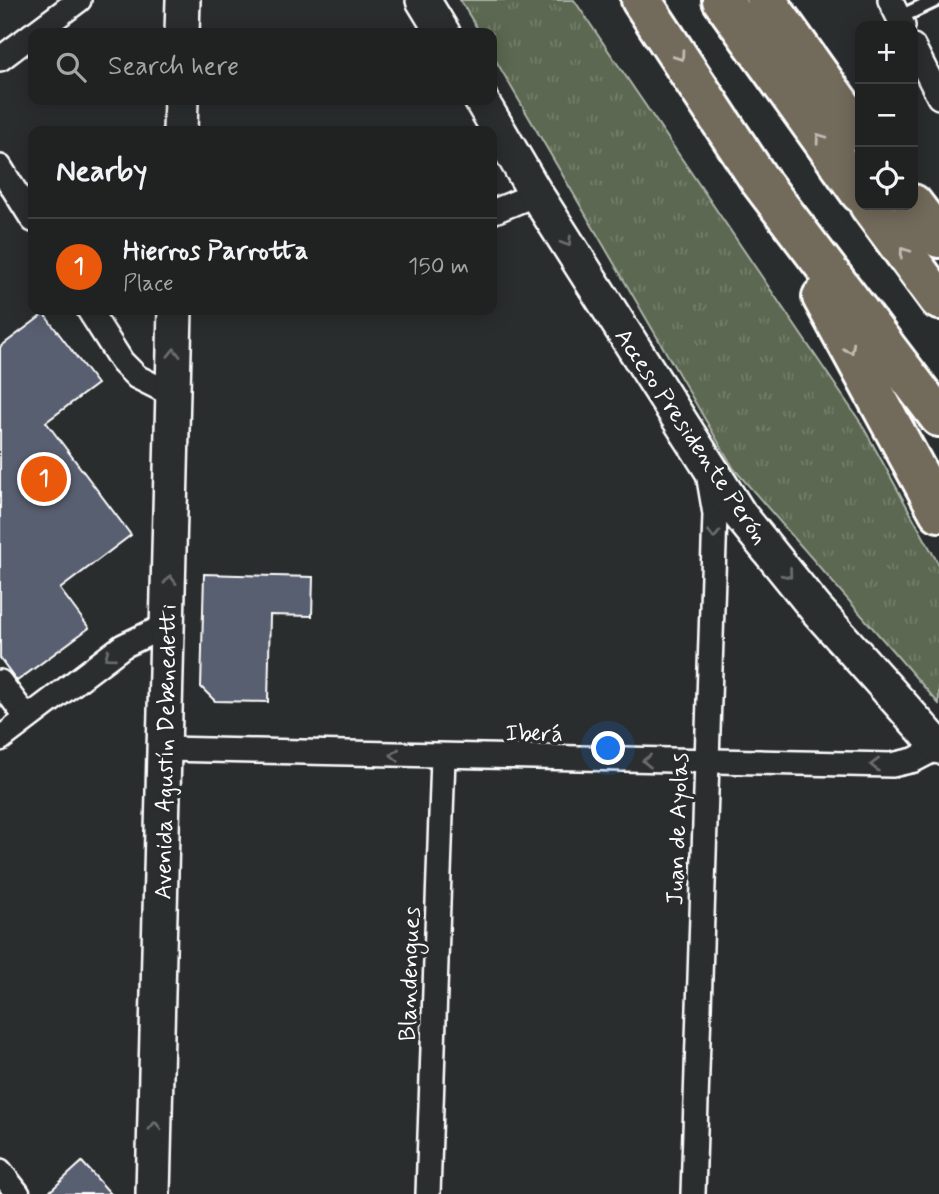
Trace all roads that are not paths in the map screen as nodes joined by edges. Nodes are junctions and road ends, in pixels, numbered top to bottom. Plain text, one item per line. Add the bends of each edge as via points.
1 (79, 0) edge
2 (183, 0) edge
3 (423, 0) edge
4 (641, 0) edge
5 (722, 0) edge
6 (766, 0) edge
7 (783, 0) edge
8 (936, 0) edge
9 (897, 15) edge
10 (42, 28) edge
11 (183, 28) edge
12 (440, 28) edge
13 (28, 38) edge
14 (918, 56) edge
15 (0, 59) edge
16 (939, 97) edge
17 (181, 105) edge
18 (484, 105) edge
19 (855, 123) edge
20 (855, 124) edge
21 (180, 126) edge
22 (496, 126) edge
23 (497, 127) edge
24 (0, 167) edge
25 (760, 181) junction
26 (855, 186) edge
27 (536, 194) junction
28 (873, 210) edge
29 (918, 210) edge
30 (497, 211) edge
31 (28, 212) edge
32 (939, 238) edge
33 (939, 300) edge
34 (92, 315) edge
35 (175, 315) edge
36 (173, 395) junction
37 (939, 417) edge
38 (707, 466) junction
39 (939, 512) edge
40 (169, 624) junction
41 (0, 682) edge
42 (27, 718) junction
43 (0, 739) edge
44 (939, 747) edge
45 (166, 748) junction
46 (443, 757) junction
47 (705, 763) junction
48 (0, 1171) edge
49 (18, 1194) edge
50 (153, 1194) edge
51 (428, 1194) edge
52 (694, 1194) edge

1 - 10 street
2 - 11 main road
3 - 12 main road
4 -> 25 highway
26 -> 5 highway
6 - 20 highway
7 - 19 highway
8 - 9 lane
13 - 15 street
14 - 16 street
17 - 21 main road
18 - 22 main road, Acceso Presidente Perón
23 - 27 main road, Acceso Presidente Perón
24 - 31 street
25 - 37 highway
25 -> 39 highway
27 - 30 street
27 -> 38 main road, Acceso Presidente Perón
33 -> 28 highway
29 - 32 highway
34 - 36 street via 137,377
36 -> 35 main road, Avenida Agustín Debenedetti
40 -> 36 main road, Avenida Agustín Debenedetti
38 -> 44 main road, Acceso Presidente Perón via 816,609
38 -> 47 street, Juan de Ayolas via 715,514
40 -> 42 street via 123,646
40 - 45 main road, Avenida Agustín Debenedetti
41 - 42 street
42 - 43 street
44 -> 47 street, Iberá via 914,761 892,765
46 -> 45 street, Iberá
50 -> 45 main road, Avenida Agustín Debenedetti
47 -> 46 street, Iberá
46 - 51 street, Blandengues
47 - 52 street, Juan de Ayolas
48 - 49 street

